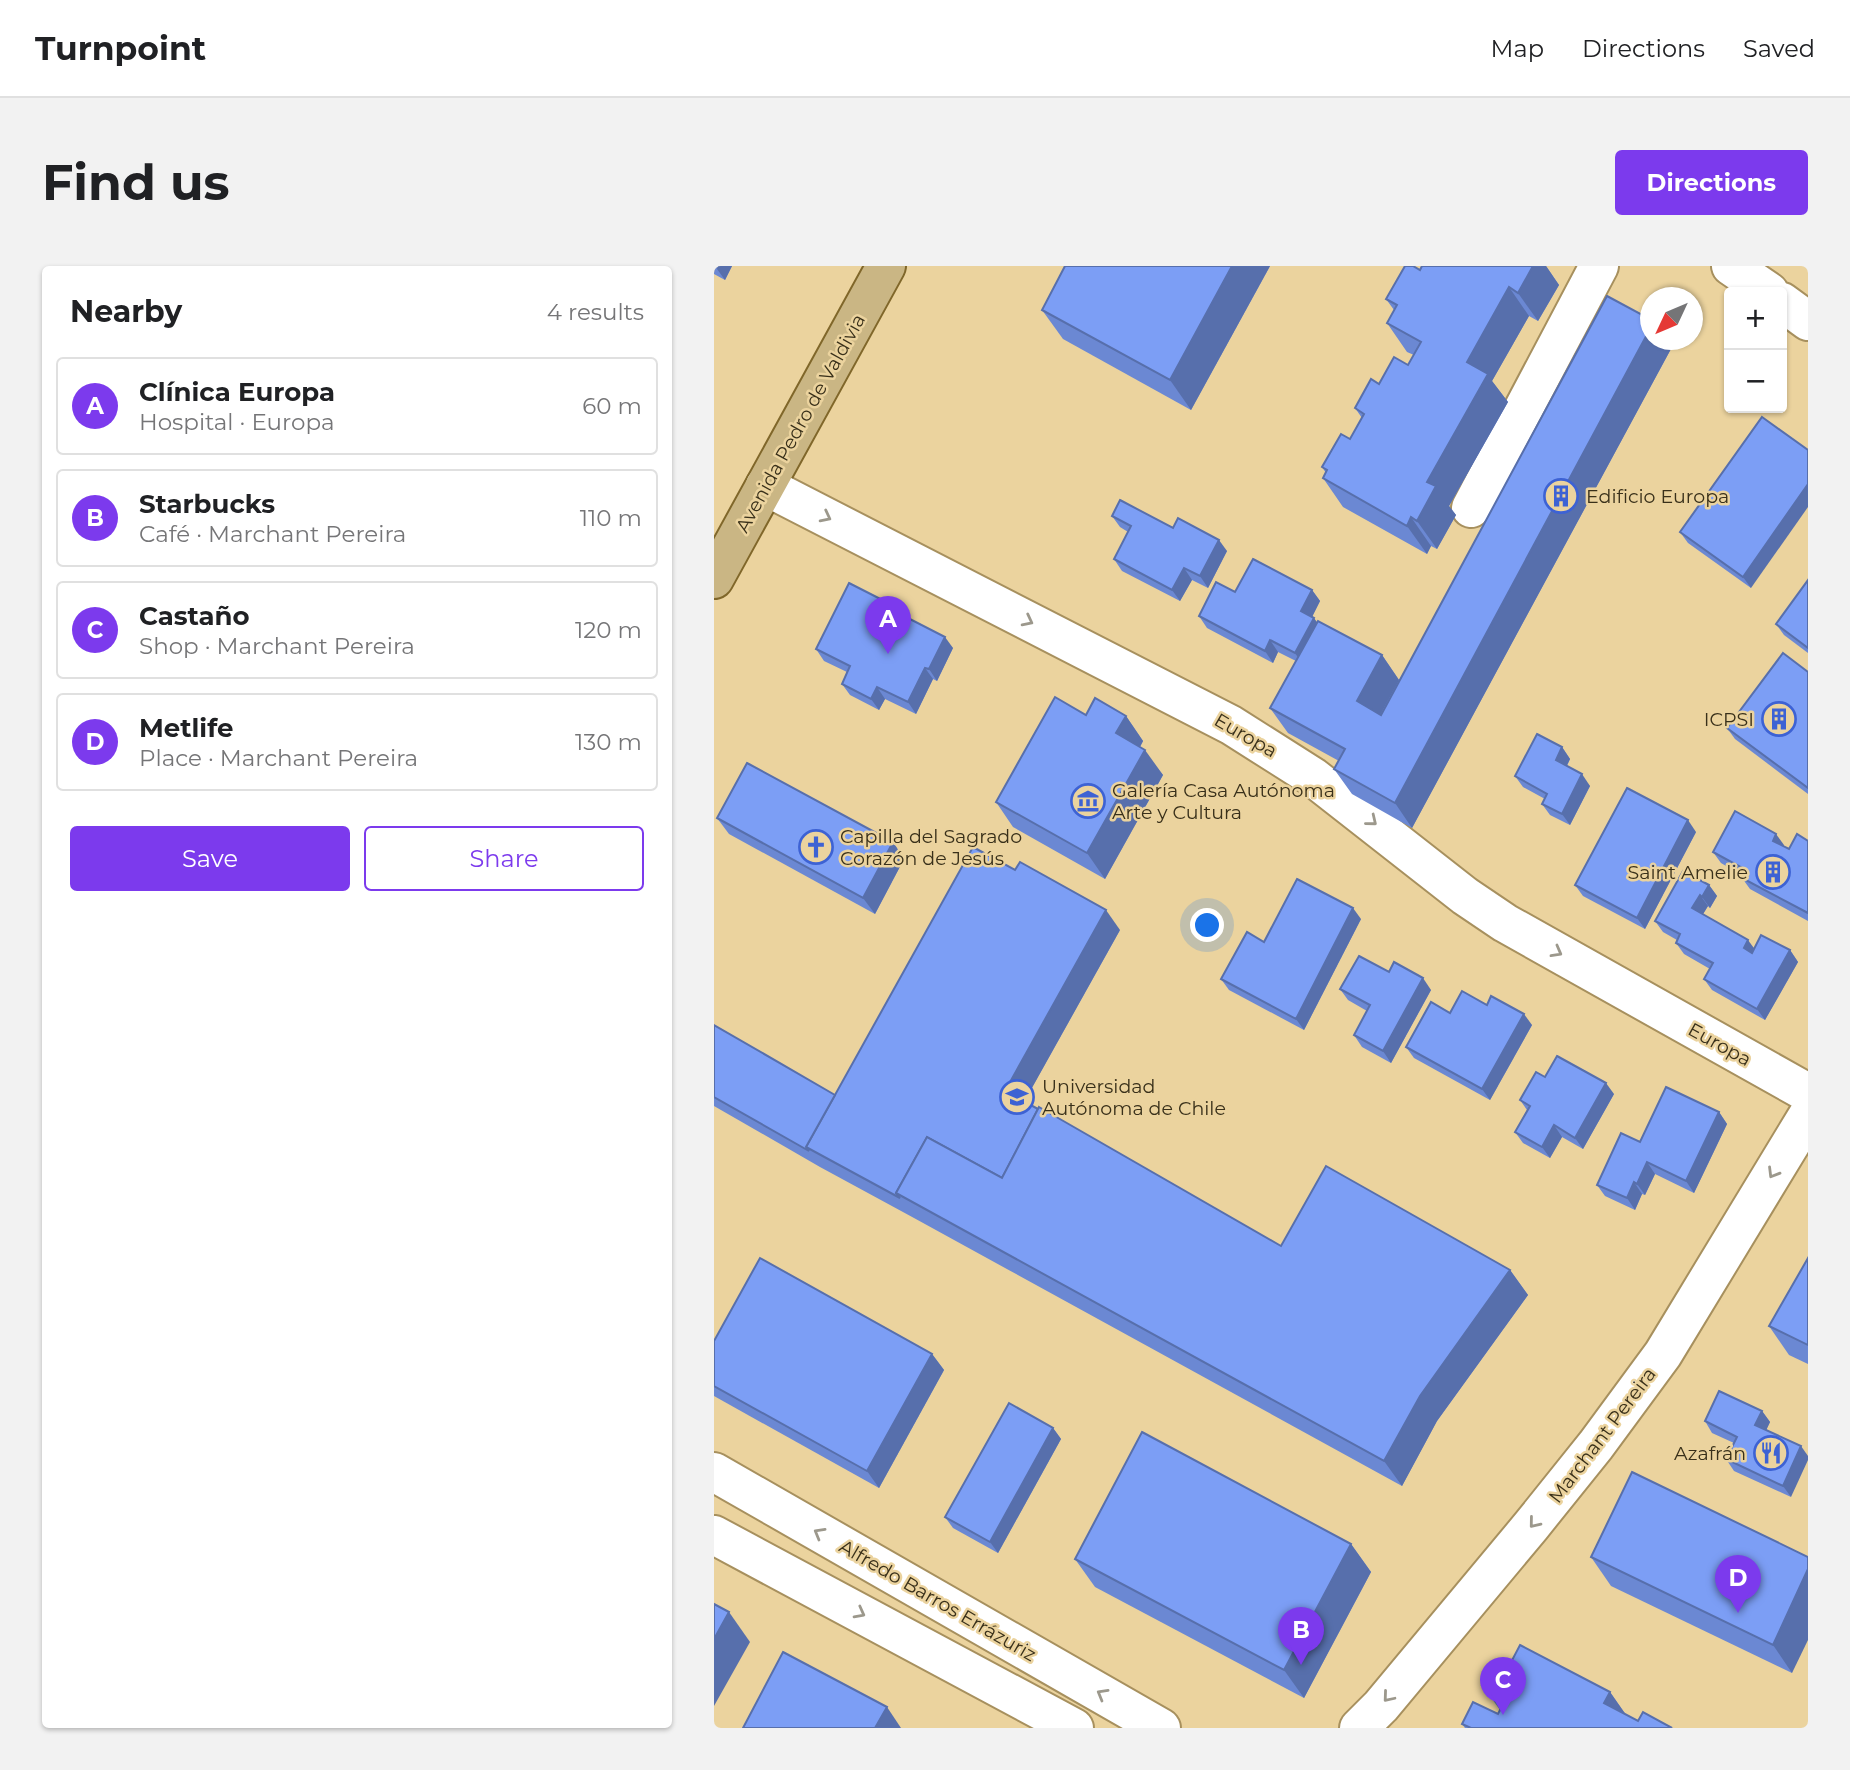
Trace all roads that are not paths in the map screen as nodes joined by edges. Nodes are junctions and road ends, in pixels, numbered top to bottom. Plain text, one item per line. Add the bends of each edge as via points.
1 (886, 266) edge
2 (1599, 266) edge
3 (1731, 266) edge
4 (1762, 287) edge
5 (1787, 306) edge
6 (1808, 321) edge
7 (765, 486) junction
8 (1471, 508) dead end
9 (718, 562) edge
10 (1808, 1093) edge
11 (1808, 1115) edge
12 (714, 1472) edge
13 (714, 1535) edge
14 (1074, 1728) edge
15 (1161, 1728) edge
16 (1359, 1728) edge

1 - 7 main road, Avenida Pedro de Valdivia
2 - 8 street
3 - 4 street
5 - 6 street
7 - 9 main road, Avenida Pedro de Valdivia
7 -> 10 street, Europa via 1231,725 1313,777 1505,923
11 -> 16 street, Marchant Pereira via 1670,1342 1596,1445
15 -> 12 street, Alfredo Barros Errázuriz
13 -> 14 street

